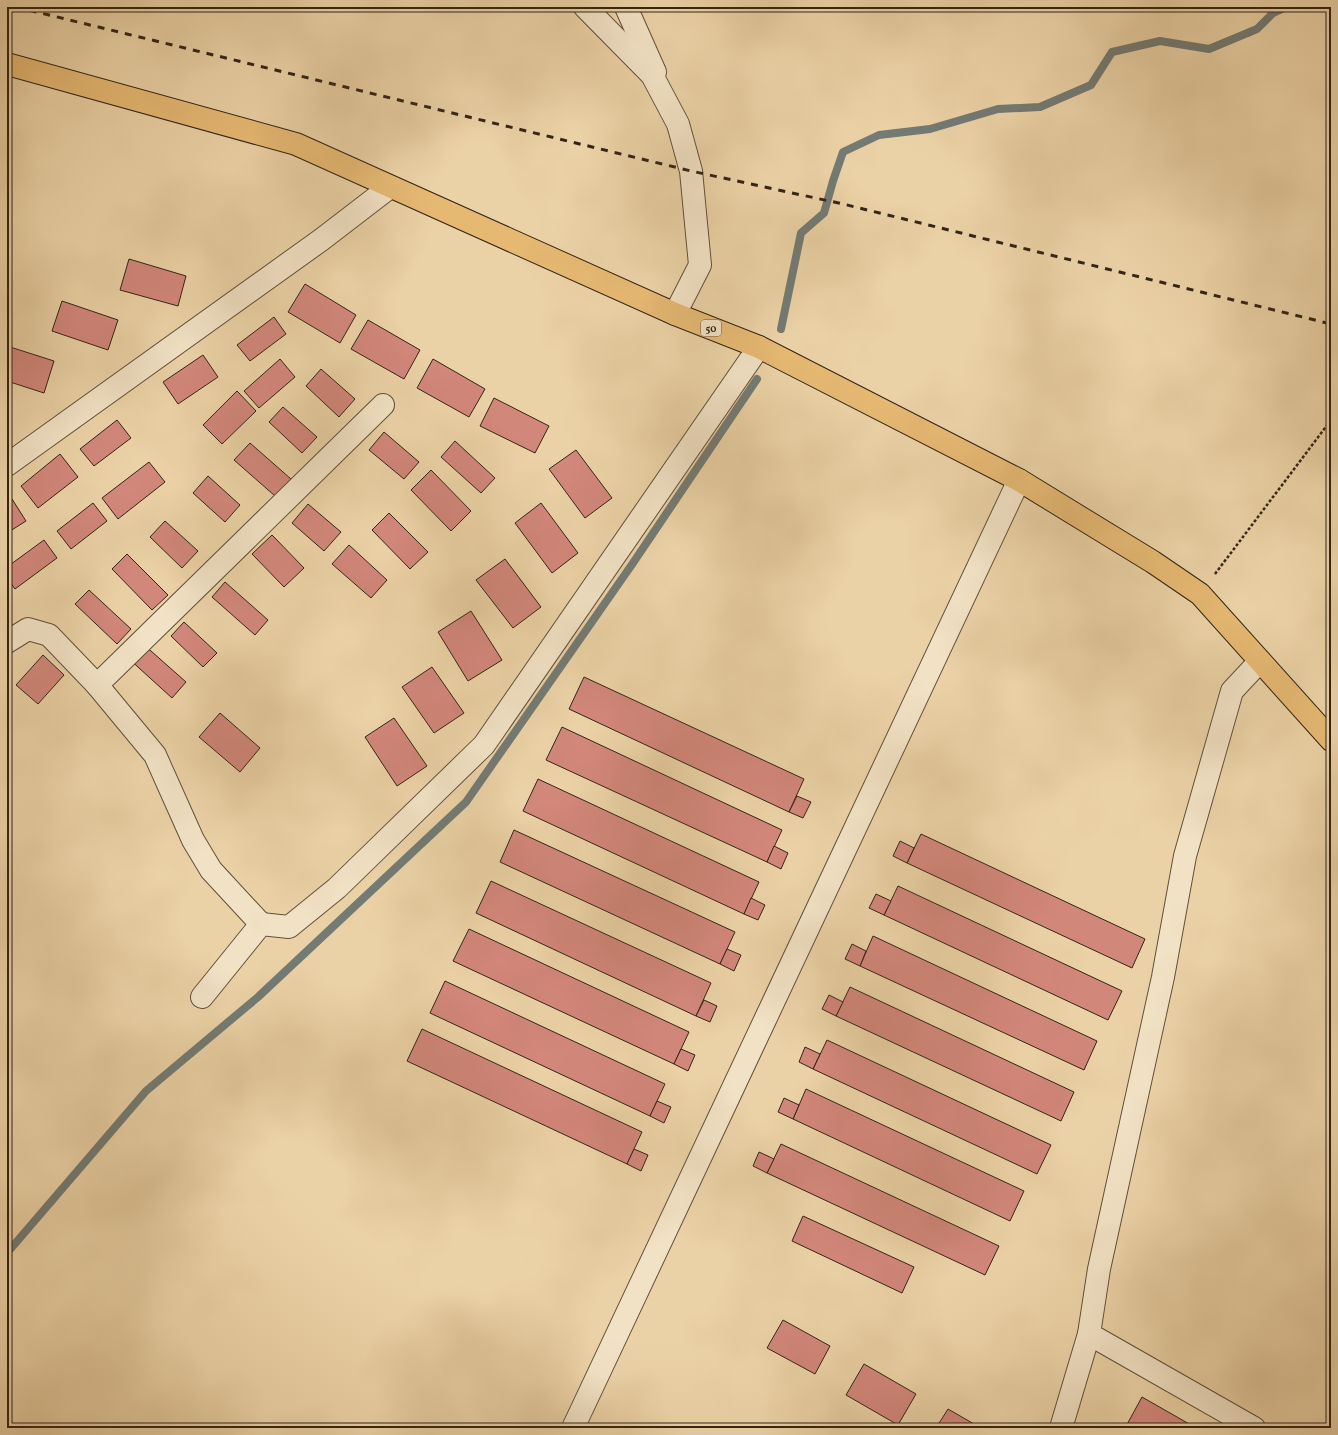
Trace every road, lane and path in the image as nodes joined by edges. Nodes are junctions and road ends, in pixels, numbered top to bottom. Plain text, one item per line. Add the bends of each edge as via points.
1 (585, 7) edge
2 (626, 7) edge
3 (7, 64) edge
4 (678, 124) junction
5 (390, 187) junction
6 (675, 314) junction
7 (759, 347) junction
8 (383, 405) dead end
9 (1331, 420) edge
10 (7, 465) edge
11 (1019, 480) junction
12 (1200, 594) junction
13 (7, 642) edge
14 (1260, 661) junction
15 (97, 685) junction
16 (1331, 740) edge
17 (261, 924) junction
18 (202, 997) dead end
19 (1089, 1334) junction
20 (573, 1428) edge
21 (1061, 1428) edge
22 (1254, 1428) edge

1 - 4 street via 652,75
2 - 4 street
3 - 5 main road, 50 via 296,144
4 - 6 street via 691,171 700,265
5 - 6 main road, 50
5 - 10 street via 308,249
6 - 7 main road, 50
7 - 11 main road, 50
7 - 17 street via 484,745 337,888 289,926
8 - 15 street
9 - 12 path
11 - 12 main road, 50 via 1153,562
11 - 20 street
12 - 14 main road, 50
13 - 15 street via 28,629 50,635
14 - 16 main road, 50
14 - 19 street via 1232,691 1185,856 1163,977 1099,1269
15 - 17 street via 156,756 193,840 211,870
17 - 18 street
19 - 21 street
19 - 22 street

